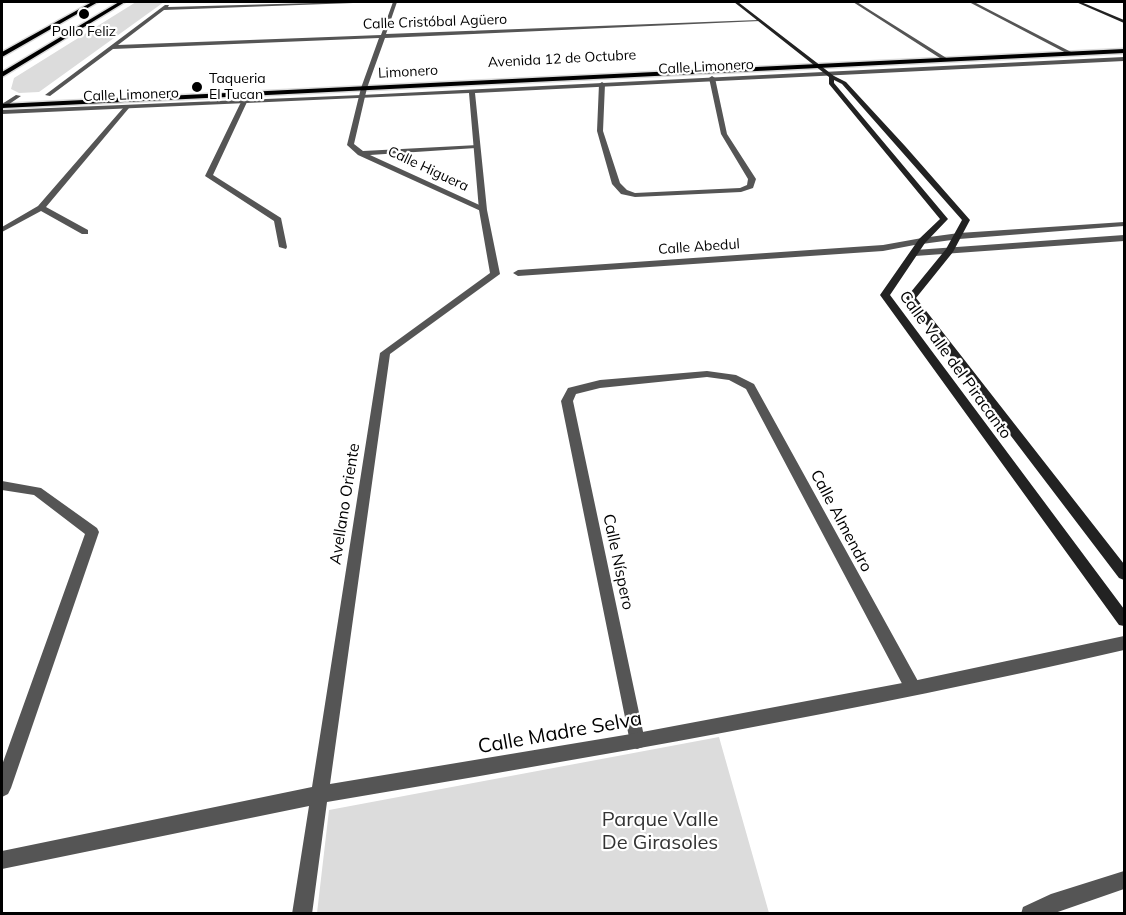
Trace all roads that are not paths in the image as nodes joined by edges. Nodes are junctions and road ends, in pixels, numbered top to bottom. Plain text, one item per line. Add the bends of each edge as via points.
1 (95, 2) edge
2 (122, 2) edge
3 (173, 2) edge
4 (378, 2) edge
5 (395, 2) edge
6 (736, 2) edge
7 (855, 2) edge
8 (971, 2) edge
9 (1078, 2) edge
10 (162, 9) junction
11 (758, 21) junction
12 (1125, 22) edge
13 (381, 36) junction
14 (113, 47) junction
15 (1125, 49) edge
16 (1066, 51) junction
17 (2, 55) edge
18 (942, 57) junction
19 (1125, 58) edge
20 (813, 62) junction
21 (2, 75) edge
22 (830, 75) junction
23 (712, 78) junction
24 (365, 84) junction
25 (602, 84) junction
26 (472, 91) junction
27 (48, 95) junction
28 (2, 96) edge
29 (18, 96) junction
30 (362, 97) junction
31 (244, 102) junction
32 (2, 108) edge
33 (126, 108) junction
34 (476, 146) junction
35 (362, 153) junction
36 (41, 208) junction
37 (483, 210) junction
38 (1125, 224) edge
39 (2, 230) edge
40 (85, 232) dead end
41 (959, 236) junction
42 (1125, 238) edge
43 (922, 241) junction
44 (283, 247) dead end
45 (883, 248) junction
46 (950, 250) junction
47 (915, 253) junction
48 (518, 273) dead end
49 (732, 377) joint
50 (2, 486) edge
51 (1125, 574) edge
52 (1125, 620) edge
53 (1125, 643) edge
54 (913, 688) junction
55 (637, 741) junction
56 (2, 789) edge
57 (318, 795) junction
58 (2, 860) edge
59 (1125, 880) edge
60 (302, 914) edge
61 (1029, 914) edge

1 - 17 main road
2 - 21 main road
3 - 10 street
4 - 10 street
5 - 13 street
6 - 11 main road
7 - 18 street
8 - 16 street
9 - 12 main road
10 - 14 street
11 - 13 street, Calle Cristóbal Agüero
11 - 20 main road
13 - 14 street, Calle Cristóbal Agüero
13 - 24 street
14 - 27 street
15 - 16 main road
16 - 18 main road
18 - 20 main road
19 - 22 street, Calle Limonero
20 - 22 main road
20 - 24 main road, Limonero
22 - 23 street, Calle Limonero
22 - 41 main road via 852,91 966,220
22 - 43 main road, Calle Valle del Piracanto via 831,83 944,219
23 - 25 street, Calle Limonero
23 - 25 street via 724,134 752,179 750,186 741,190 635,195 624,192 616,184 600,131
24 - 27 main road
24 - 30 street
24 - 32 main road, Limonero
25 - 26 street, Calle Limonero
26 - 30 street, Calle Limonero
26 - 34 street
27 - 29 main road
28 - 29 main road
29 - 32 street
30 - 31 street, Calle Limonero
30 - 35 street, Calle Higuera via 350,145
31 - 33 street, Calle Limonero
31 - 44 street via 209,176 278,220
32 - 33 street, Calle Limonero
33 - 36 street
34 - 35 street, Calle Higuera
34 - 37 street
35 - 37 street, Calle Higuera
36 - 39 street
36 - 40 street
37 - 57 street, Avellano Oriente via 495,274 385,353
38 - 41 street, Calle Abedul
41 - 43 street, Calle Abedul
41 - 46 main road, Calle Valle del Piracanto
42 - 46 street, Calle Abedul
43 - 45 street, Calle Abedul
43 - 47 main road, Calle Valle del Piracanto
45 - 47 street, Calle Abedul
45 - 48 street, Calle Abedul
46 - 47 street, Calle Abedul
46 - 51 main road, Calle Valle del Piracanto via 911,298
47 - 52 main road, Calle Valle del Piracanto via 885,295
49 - 54 street, Calle Almendro via 750,387
49 - 55 street, Calle Níspero via 707,374 600,384 572,391 567,401
50 - 56 street via 37,491 92,532
53 - 54 street, Calle Madre Selva
54 - 55 street, Calle Madre Selva
55 - 57 street, Calle Madre Selva
57 - 58 street, Calle Madre Selva
57 - 60 street, Avellano Oriente
59 - 61 street

